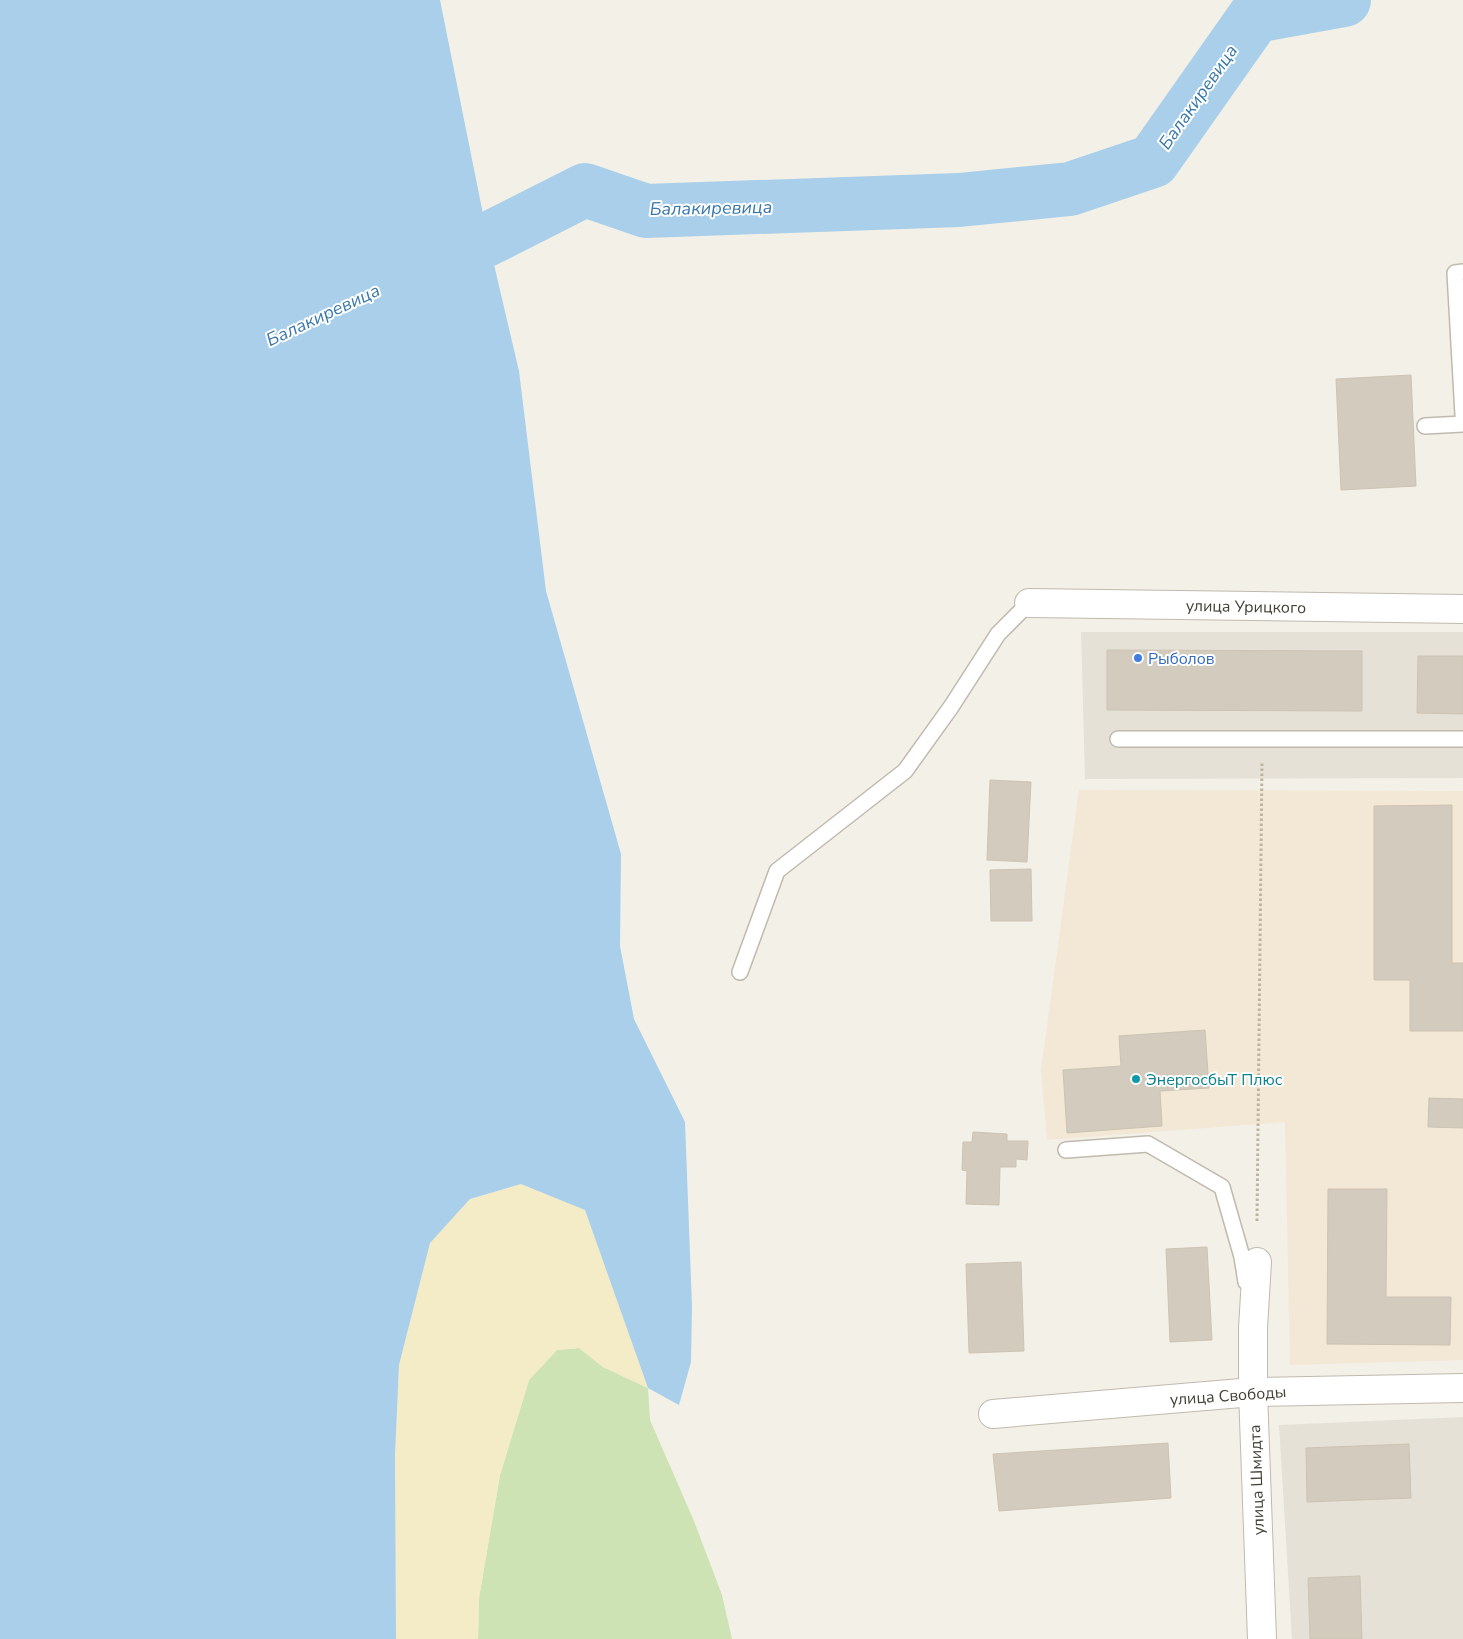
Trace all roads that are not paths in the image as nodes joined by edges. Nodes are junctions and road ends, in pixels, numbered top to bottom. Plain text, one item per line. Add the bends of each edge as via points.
1 (1463, 272) edge
2 (1463, 415) edge
3 (1463, 424) edge
4 (1425, 426) dead end
5 (1028, 602) joint
6 (1463, 609) edge
7 (1118, 739) dead end
8 (1463, 739) edge
9 (740, 972) dead end
10 (1066, 1150) dead end
11 (1257, 1262) road end
12 (1253, 1328) junction
13 (1463, 1388) edge
14 (1253, 1392) junction
15 (993, 1414) dead end
16 (1262, 1639) edge

1 - 2 lane via 1454,273
3 - 4 lane
5 - 6 street, улица Урицкого
5 - 9 lane via 998,634 905,772 777,870
7 - 8 lane
10 - 12 lane via 1148,1144 1222,1187 1242,1257
11 - 12 street, улица Шмидта
12 - 14 street, улица Шмидта
13 - 14 street, улица Свободы
14 - 15 street, улица Свободы
14 - 16 street, улица Шмидта

